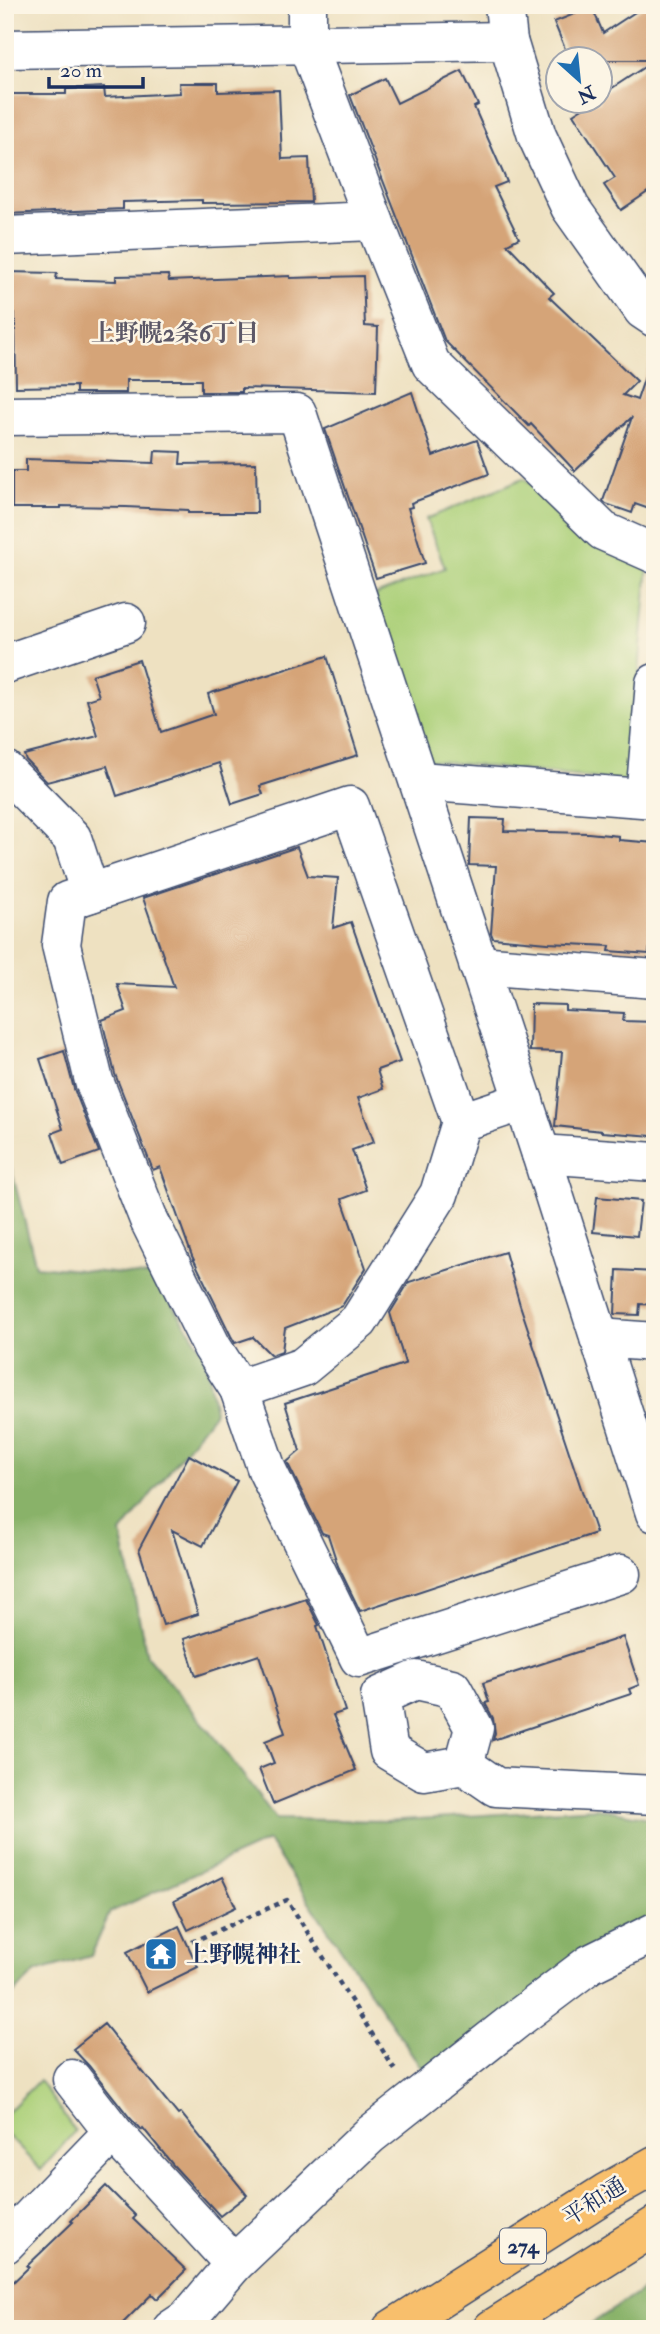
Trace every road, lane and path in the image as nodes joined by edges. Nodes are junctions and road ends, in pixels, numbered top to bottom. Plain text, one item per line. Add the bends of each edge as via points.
1 (307, 5) edge
2 (506, 23) edge
3 (307, 44) junction
4 (5, 49) edge
5 (374, 221) junction
6 (5, 236) edge
7 (655, 318) edge
8 (5, 416) edge
9 (655, 554) edge
10 (126, 623) dead end
11 (5, 664) edge
12 (655, 683) edge
13 (5, 770) edge
14 (419, 781) junction
15 (650, 799) edge
16 (90, 893) junction
17 (478, 965) junction
18 (655, 979) edge
19 (524, 1101) junction
20 (461, 1122) junction
21 (541, 1154) junction
22 (655, 1163) edge
23 (599, 1338) junction
24 (655, 1342) edge
25 (239, 1389) junction
26 (655, 1513) edge
27 (621, 1574) dead end
28 (359, 1658) junction
29 (380, 1696) junction
30 (464, 1765) junction
31 (655, 1795) edge
32 (655, 1932) edge
33 (192, 1942) dead end
34 (72, 2079) dead end
35 (414, 2100) junction
36 (113, 2132) junction
37 (655, 2165) edge
38 (655, 2226) edge
39 (5, 2244) edge
40 (234, 2264) junction
41 (172, 2329) edge
42 (392, 2329) edge
43 (492, 2329) edge

1 - 3 street
2 - 3 street
2 - 7 street via 537,136 570,207 643,310
3 - 4 street
3 - 5 street
5 - 6 street
5 - 9 street via 431,363 603,531
8 - 14 street via 297,413
10 - 11 street
12 - 15 street
13 - 16 street via 72,838
14 - 15 street
14 - 17 street
16 - 20 street via 350,806
16 - 25 street via 67,901 61,945 94,1081 149,1220 212,1347
17 - 18 street
17 - 19 street
19 - 20 street
19 - 21 street
20 - 25 street via 439,1194 359,1321 303,1367
21 - 22 street
21 - 23 street
23 - 24 street
23 - 26 street
25 - 28 street via 267,1470
27 - 28 street
28 - 29 street
29 - 30 street via 389,1751 424,1772
29 - 30 street via 416,1680 452,1688 474,1728
30 - 31 street via 496,1787
32 - 35 street via 590,1964
33 - 35 path via 286,1900
34 - 36 street
35 - 40 street via 370,2135
36 - 39 street
36 - 40 street
37 - 42 highway, 平和通 / 274
38 - 43 highway, 274
40 - 41 street via 187,2319

